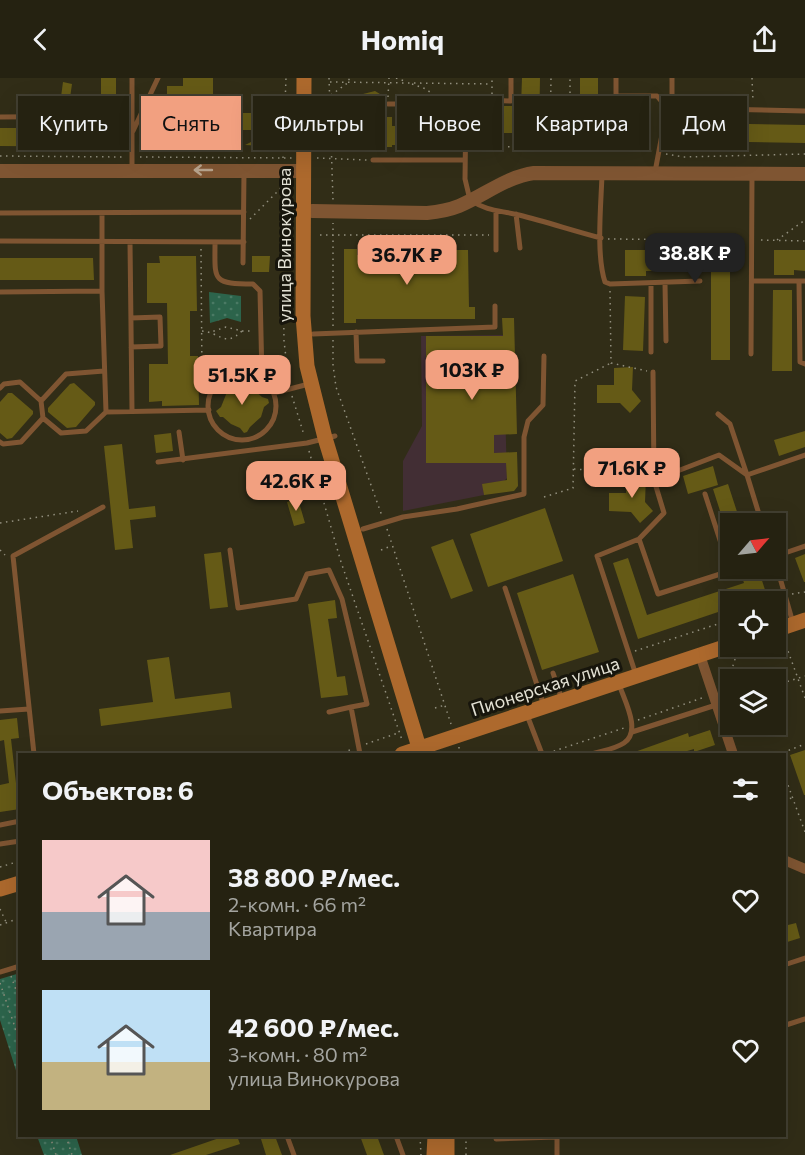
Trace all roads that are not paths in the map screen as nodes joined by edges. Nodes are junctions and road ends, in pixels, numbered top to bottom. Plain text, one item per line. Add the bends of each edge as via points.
1 (132, 78) edge
2 (158, 78) edge
3 (304, 78) edge
4 (313, 78) edge
5 (511, 78) edge
6 (616, 78) edge
7 (672, 78) edge
8 (672, 96) edge
9 (502, 101) edge
10 (661, 101) edge
11 (388, 104) road end
12 (397, 104) edge
13 (747, 110) edge
14 (805, 111) edge
15 (132, 116) junction
16 (0, 117) edge
17 (132, 132) junction
18 (661, 141) edge
19 (465, 150) edge
20 (373, 160) road end
21 (464, 160) junction
22 (132, 164) junction
23 (308, 164) junction
24 (244, 170) junction
25 (0, 171) edge
26 (602, 174) junction
27 (655, 174) junction
28 (752, 174) junction
29 (805, 174) edge
30 (470, 200) junction
31 (308, 211) junction
32 (244, 212) junction
33 (496, 212) junction
34 (0, 213) edge
35 (102, 213) junction
36 (516, 214) junction
37 (601, 238) junction
38 (0, 241) edge
39 (102, 242) junction
40 (130, 242) junction
41 (215, 242) junction
42 (244, 242) junction
43 (520, 248) dead end
44 (496, 250) dead end
45 (243, 263) dead end
46 (700, 280) dead end
47 (752, 281) junction
48 (802, 281) edge
49 (651, 283) junction
50 (665, 283) junction
51 (102, 291) junction
52 (0, 292) edge
53 (495, 306) dead end
54 (131, 318) junction
55 (356, 332) junction
56 (313, 334) junction
57 (666, 341) dead end
58 (131, 347) junction
59 (651, 352) dead end
60 (751, 354) dead end
61 (544, 356) dead end
62 (383, 361) dead end
63 (805, 364) edge
64 (104, 371) junction
65 (652, 372) road end
66 (262, 378) junction
67 (310, 384) junction
68 (0, 388) edge
69 (274, 393) junction
70 (40, 401) junction
71 (132, 410) junction
72 (208, 410) junction
73 (106, 412) junction
74 (718, 414) dead end
75 (43, 417) junction
76 (179, 432) dead end
77 (330, 437) junction
78 (0, 442) edge
79 (805, 455) edge
80 (183, 460) junction
81 (158, 462) dead end
82 (747, 475) junction
83 (654, 477) junction
84 (705, 494) dead end
85 (103, 507) dead end
86 (759, 513) edge
87 (359, 531) junction
88 (639, 539) junction
89 (720, 540) edge
90 (805, 546) edge
91 (230, 550) dead end
92 (786, 553) edge
93 (720, 574) edge
94 (780, 579) edge
95 (505, 588) dead end
96 (788, 626) edge
97 (720, 651) edge
98 (700, 655) junction
99 (553, 673) dead end
100 (636, 676) junction
101 (618, 682) junction
102 (715, 699) junction
103 (562, 701) junction
104 (351, 707) junction
105 (544, 707) junction
106 (29, 709) junction
107 (0, 711) edge
108 (329, 712) dead end
109 (527, 713) junction
110 (632, 732) junction
111 (425, 751) edge
112 (34, 753) edge
113 (360, 753) edge
114 (410, 753) edge
115 (543, 753) edge
116 (595, 753) edge
117 (733, 753) edge
118 (18, 821) edge
119 (0, 825) edge
120 (18, 841) edge
121 (0, 844) edge
122 (786, 861) edge
123 (805, 869) edge
124 (18, 884) edge
125 (0, 889) edge
126 (805, 958) edge
127 (786, 964) edge
128 (18, 967) edge
129 (0, 972) edge
130 (805, 1019) edge
131 (786, 1025) dead end
132 (287, 1137) edge
133 (396, 1137) edge
134 (435, 1137) edge
135 (447, 1137) edge
136 (496, 1139) dead end
137 (294, 1155) edge
138 (403, 1155) edge
139 (435, 1155) edge
140 (447, 1155) edge
141 (557, 1155) edge

1 - 15 lane
2 - 17 lane
3 - 23 main road, улица Винокурова
4 - 23 main road, улица Винокурова
5 - 9 lane via 511,101
6 - 10 lane via 616,96 657,96
7 - 8 lane
11 - 12 lane
13 - 14 lane
15 - 16 lane
15 - 17 lane
17 - 22 lane
18 - 27 lane
19 - 21 lane
20 - 21 lane
21 - 30 lane
24 -> 22 street
22 - 25 street
23 - 24 street
23 - 31 main road, улица Винокурова
24 - 32 lane
26 - 27 street
26 - 30 street via 519,175
26 - 37 lane
27 - 28 street
28 - 29 street
28 - 47 lane
30 - 31 street via 427,213
30 - 33 lane
31 - 56 main road, улица Винокурова
31 - 67 main road, улица Винокурова via 303,316
32 - 35 lane
32 - 42 lane
33 - 36 lane
33 - 44 lane
34 - 35 lane
35 - 39 lane
36 - 37 lane
36 - 43 lane
37 - 49 lane via 605,282
38 - 39 lane
39 - 40 lane
39 - 51 lane
40 - 41 lane
40 - 54 lane
41 - 42 lane
41 - 66 lane via 219,279 259,288
42 - 45 lane
46 - 50 lane
47 - 48 lane
47 - 60 lane
48 - 63 lane via 800,362
49 - 50 lane
49 - 59 lane
50 - 57 lane
51 - 52 lane
51 - 64 lane
53 - 55 lane via 495,327
54 - 58 lane
54 - 58 lane via 160,317 161,346
55 - 56 lane
55 - 62 lane via 357,361
56 - 77 main road, улица Винокурова
58 - 71 lane
61 - 87 lane via 543,405 528,421 524,437 524,494 385,522
64 - 70 lane via 66,374
64 - 73 lane
65 - 83 lane
66 - 69 lane
66 - 72 lane via 243,372 231,374 215,386
67 - 69 lane
67 - 77 main road, улица Винокурова
68 - 70 lane via 20,382
69 - 72 lane via 274,420 261,435 248,440 234,440 222,434
70 - 75 lane
71 - 72 lane
71 - 73 lane
73 - 75 lane via 86,431 61,433
74 - 82 lane via 730,424
75 - 78 lane via 21,442
76 - 80 lane
77 - 80 lane
77 - 87 main road, улица Винокурова
79 - 82 lane
80 - 81 lane
82 - 83 lane via 719,455
82 - 86 lane
83 - 88 lane via 664,513
84 - 89 lane
85 - 106 lane via 14,556
87 - 111 main road, улица Винокурова
88 - 93 lane via 658,594
88 - 100 lane via 597,556
90 - 92 lane
91 - 104 lane via 238,608 296,600 308,574 329,570 342,600 367,704
94 - 96 lane
95 - 105 lane
97 - 98 main road, Пионерская улица
98 - 100 main road, Пионерская улица
98 - 102 street
99 - 103 lane
100 - 101 main road, Пионерская улица
101 - 103 main road, Пионерская улица
101 - 110 lane
102 - 110 lane
102 - 117 street
103 - 105 main road, Пионерская улица
104 - 108 lane
104 - 113 lane
105 - 109 main road, Пионерская улица
106 - 107 lane
106 - 112 lane
109 - 111 main road, Пионерская улица
109 - 115 lane
110 - 116 lane via 622,744
111 - 114 main road, Пионерская улица
118 - 119 lane
120 - 121 lane
122 - 123 street
124 - 125 main road
126 - 127 lane
128 - 129 lane
130 - 131 lane
132 - 137 lane
133 - 138 lane
134 - 139 main road
135 - 140 main road
136 - 141 lane via 557,1137

